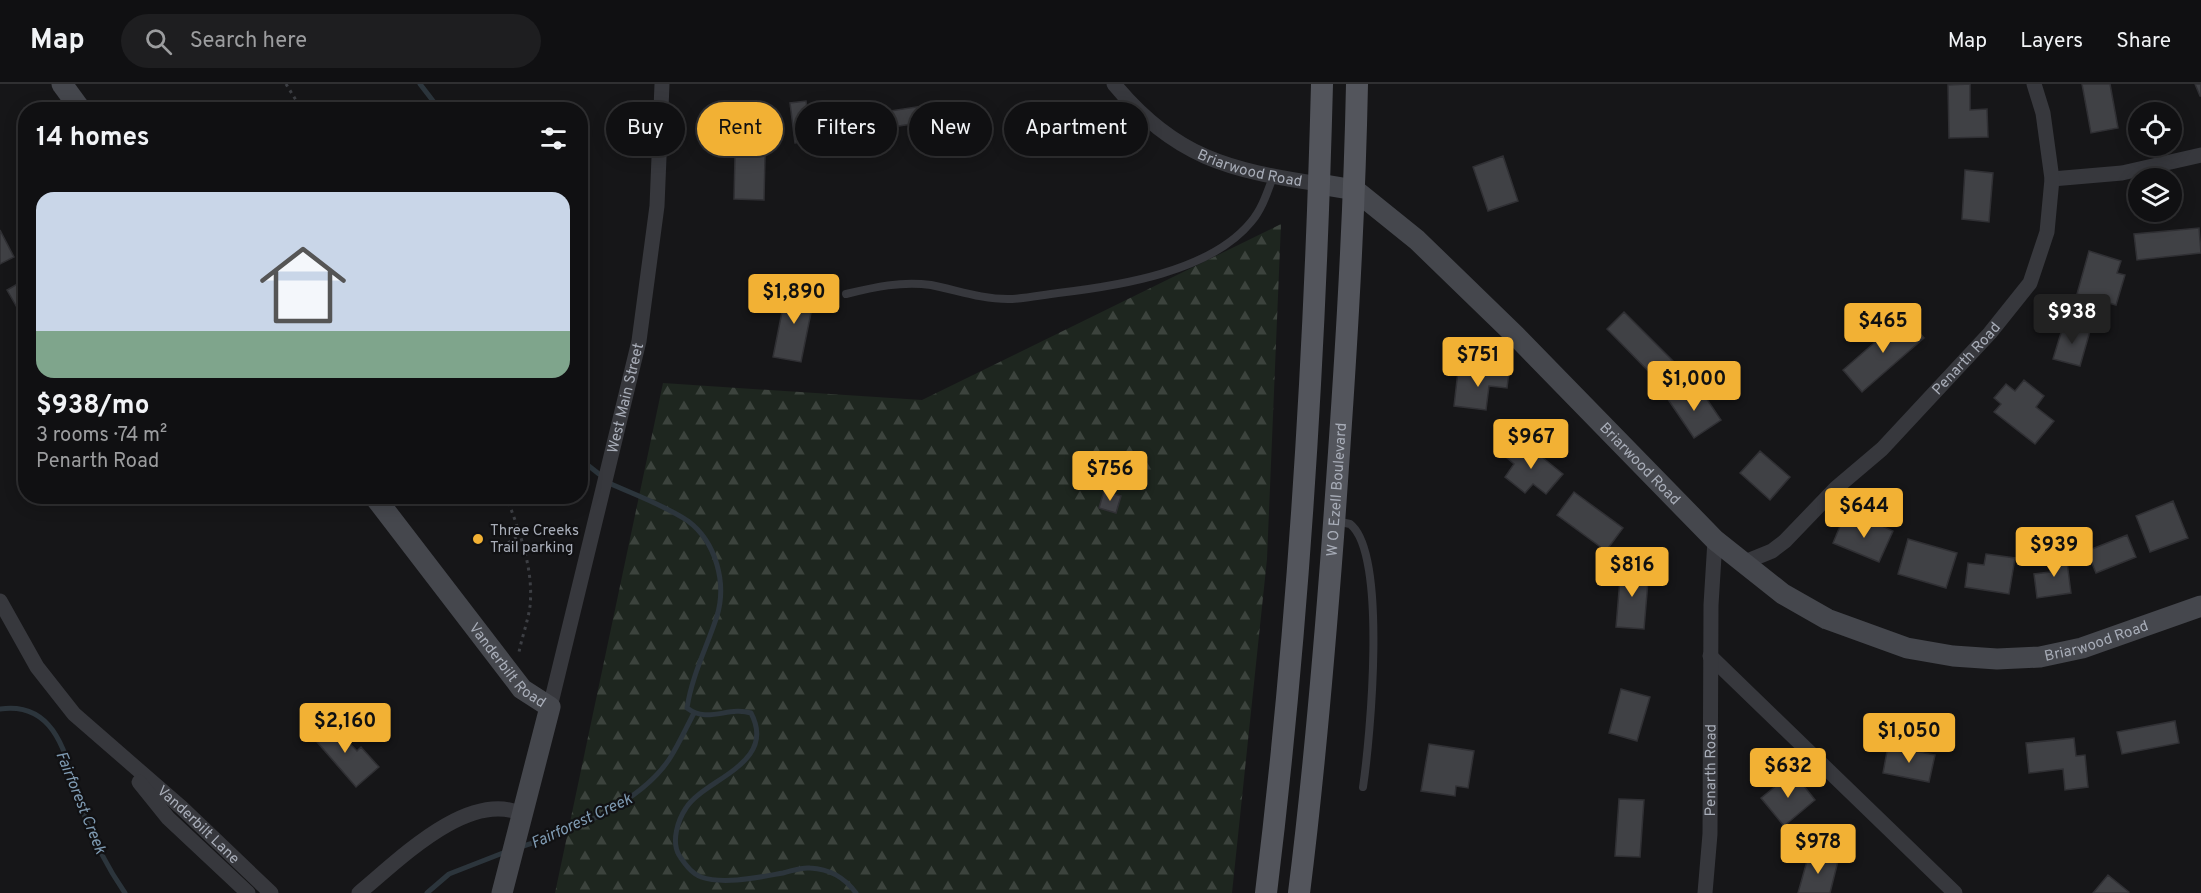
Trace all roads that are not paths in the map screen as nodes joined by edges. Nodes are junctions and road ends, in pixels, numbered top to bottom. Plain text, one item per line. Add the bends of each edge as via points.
1 (62, 84) edge
2 (662, 84) edge
3 (1114, 84) edge
4 (1322, 84) edge
5 (1357, 84) edge
6 (2034, 84) edge
7 (75, 102) edge
8 (2201, 155) edge
9 (1273, 177) junction
10 (2052, 179) junction
11 (1319, 184) junction
12 (1355, 190) junction
13 (846, 294) dead end
14 (380, 504) edge
15 (1301, 514) junction
16 (1335, 516) junction
17 (1715, 540) junction
18 (1745, 562) junction
19 (0, 602) edge
20 (2201, 606) edge
21 (1710, 656) junction
22 (550, 707) junction
23 (121, 758) junction
24 (1362, 787) dead end
25 (522, 816) junction
26 (505, 883) edge
27 (248, 893) edge
28 (271, 893) edge
29 (359, 893) edge
30 (1266, 893) edge
31 (1299, 893) edge
32 (1704, 893) edge
33 (1955, 893) edge

1 - 7 street
2 - 22 street, West Main Street via 657,206 639,341
3 - 9 street, Briarwood Road via 1143,115 1187,148 1233,169
4 - 11 main road
5 - 12 main road, W O Ezell Boulevard
6 - 10 street, Penarth Road via 2043,113
8 - 10 street via 2122,173
9 - 11 street, Briarwood Road
9 - 13 lane via 1250,224 1217,250 1175,270 1113,286 1008,299 968,295 932,285 893,283
10 - 18 street, Penarth Road via 2047,232 2040,258 2030,283 2011,308 1882,448 1785,541
11 - 12 street, Briarwood Road
11 - 15 main road via 1314,336
12 - 16 main road, W O Ezell Boulevard
12 - 17 street, Briarwood Road via 1417,240 1516,336
14 - 22 street, Vanderbilt Road via 522,689
15 - 16 main road
15 - 30 main road
16 - 24 lane via 1350,524 1360,537 1372,587 1374,640
16 - 31 main road, W O Ezell Boulevard via 1322,688
17 - 18 street, Briarwood Road
17 - 21 street, Penarth Road
18 - 20 street, Briarwood Road via 1783,594 1827,619 1908,648 1953,656 2040,657 2082,648
19 - 23 street, Vanderbilt Lane via 54,691
21 - 32 street, Penarth Road via 1710,834
21 - 33 street
22 - 25 street, Vanderbilt Road
23 - 27 street, Vanderbilt Lane via 168,818
23 - 28 street, Vanderbilt Lane via 182,808
25 - 26 street, Vanderbilt Road
25 - 29 street via 496,808 449,824

